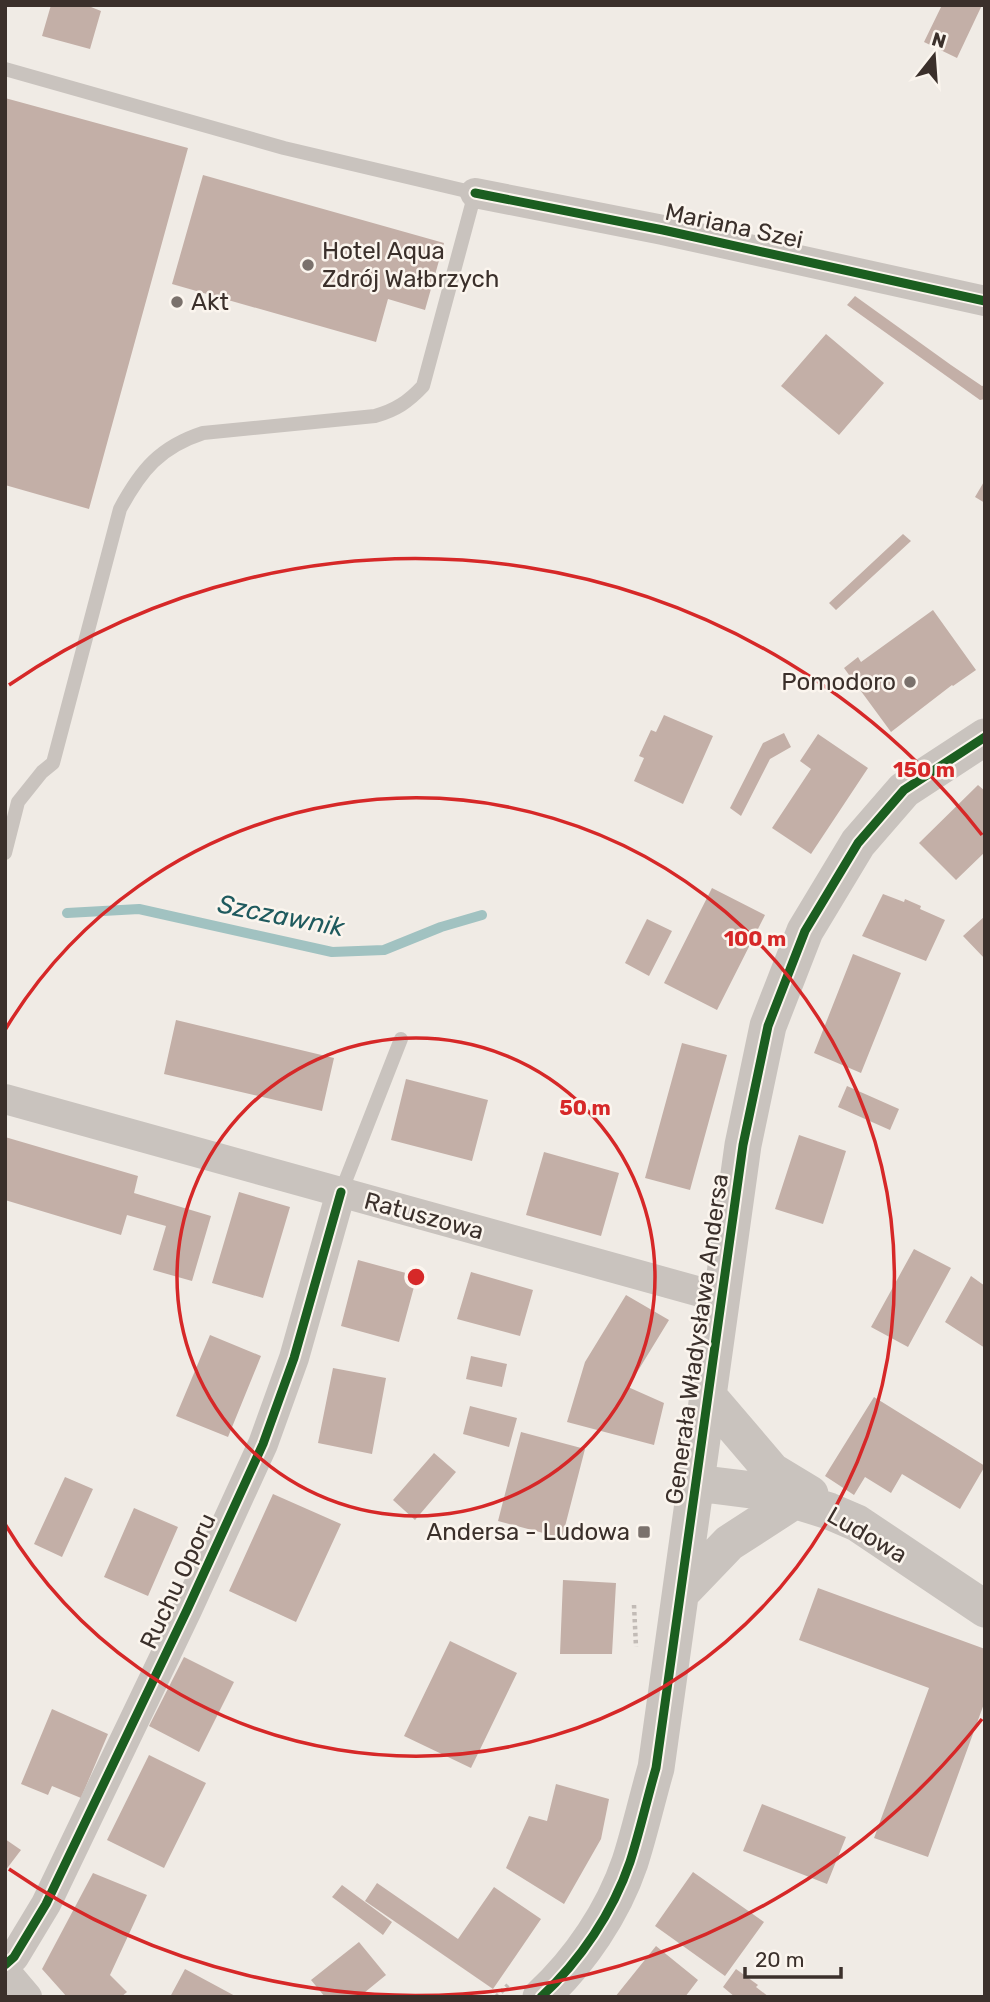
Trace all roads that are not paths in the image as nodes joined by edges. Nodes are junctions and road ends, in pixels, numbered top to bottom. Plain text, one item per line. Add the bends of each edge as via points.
1 (5, 69) edge
2 (475, 192) junction
3 (985, 301) edge
4 (985, 737) edge
5 (5, 853) edge
6 (401, 1039) dead end
7 (5, 1099) edge
8 (341, 1192) junction
9 (722, 1298) junction
10 (708, 1396) junction
11 (696, 1483) junction
12 (813, 1505) junction
13 (681, 1593) junction
14 (985, 1609) edge
15 (5, 1965) edge
16 (5, 1971) edge
17 (525, 1990) edge
18 (27, 1997) edge

1 - 2 lane via 284,148
2 - 3 street, Mariana Szei
2 - 5 lane via 423,386 410,401 375,416 203,433 180,440 135,480 120,509 53,763 18,802
4 - 9 street, Generała Władysława Andersa via 904,790 858,843 806,931 768,1026 743,1145
6 - 8 lane
7 - 8 street, Ratuszowa
8 - 9 street, Ratuszowa
8 - 15 street, Ruchu Oporu via 294,1358 262,1444 46,1904
9 - 10 street, Generała Władysława Andersa
10 - 11 street, Generała Władysława Andersa
10 - 12 street via 772,1471 802,1487
11 - 12 street, Ludowa via 768,1492
11 - 13 street, Generała Władysława Andersa
12 - 13 street via 729,1543
12 - 14 street, Ludowa via 857,1523
13 - 17 street, Generała Władysława Andersa via 656,1768 629,1864 600,1924 562,1977
16 - 18 street

